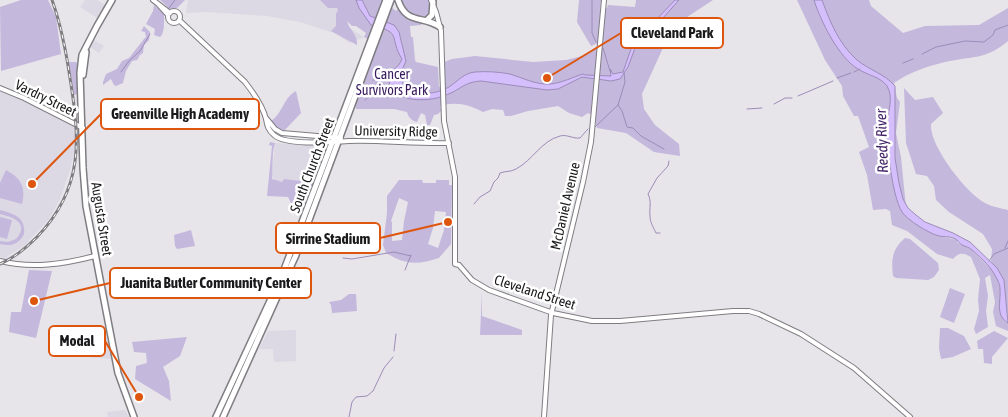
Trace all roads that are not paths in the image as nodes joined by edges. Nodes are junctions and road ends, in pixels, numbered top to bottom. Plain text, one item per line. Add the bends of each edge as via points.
1 (112, 0) edge
2 (153, 0) edge
3 (382, 0) edge
4 (386, 0) edge
5 (391, 0) edge
6 (398, 0) edge
7 (604, 0) edge
8 (432, 1) edge
9 (169, 14) junction
10 (382, 15) junction
11 (426, 20) junction
12 (177, 21) junction
13 (440, 27) junction
14 (0, 88) edge
15 (266, 118) junction
16 (83, 128) junction
17 (291, 135) junction
18 (276, 137) junction
19 (337, 140) junction
20 (449, 143) junction
21 (96, 256) junction
22 (0, 261) edge
23 (551, 312) junction
24 (134, 417) edge
25 (216, 417) edge
26 (223, 417) edge
27 (544, 417) edge
28 (910, 417) edge

1 - 16 main road, Augusta Street via 86,49 82,79
2 - 9 street
3 - 10 main road
4 - 10 main road, South Church Street
5 - 10 main road, South Church Street
6 - 11 main road via 409,16
7 - 23 street, McDaniel Avenue via 590,142
8 - 11 main road via 432,15
8 - 13 street, Cleveland Street
9 - 12 street via 170,21
9 - 12 street via 178,12
10 - 19 main road, South Church Street
11 - 13 main road
12 - 15 street, University Ridge via 245,82
13 - 20 street, Cleveland Street via 443,104
14 - 16 street, Vardry Street
15 - 17 street, University Ridge via 278,132
15 - 18 street, University Ridge via 268,128
16 - 21 main road, Augusta Street via 86,206
17 - 18 street
17 - 19 street, University Ridge
18 - 19 street, University Ridge via 286,140
19 - 20 street, University Ridge
19 - 25 main road, South Church Street via 277,288
19 - 26 main road, South Church Street via 285,282
20 - 23 street, Cleveland Street via 455,177 455,264 482,287
21 - 22 street via 57,265
21 - 24 main road, Augusta Street via 120,380
23 - 27 street, McDaniel Avenue
23 - 28 street, Cleveland Street via 603,322 749,311 801,334 847,363

